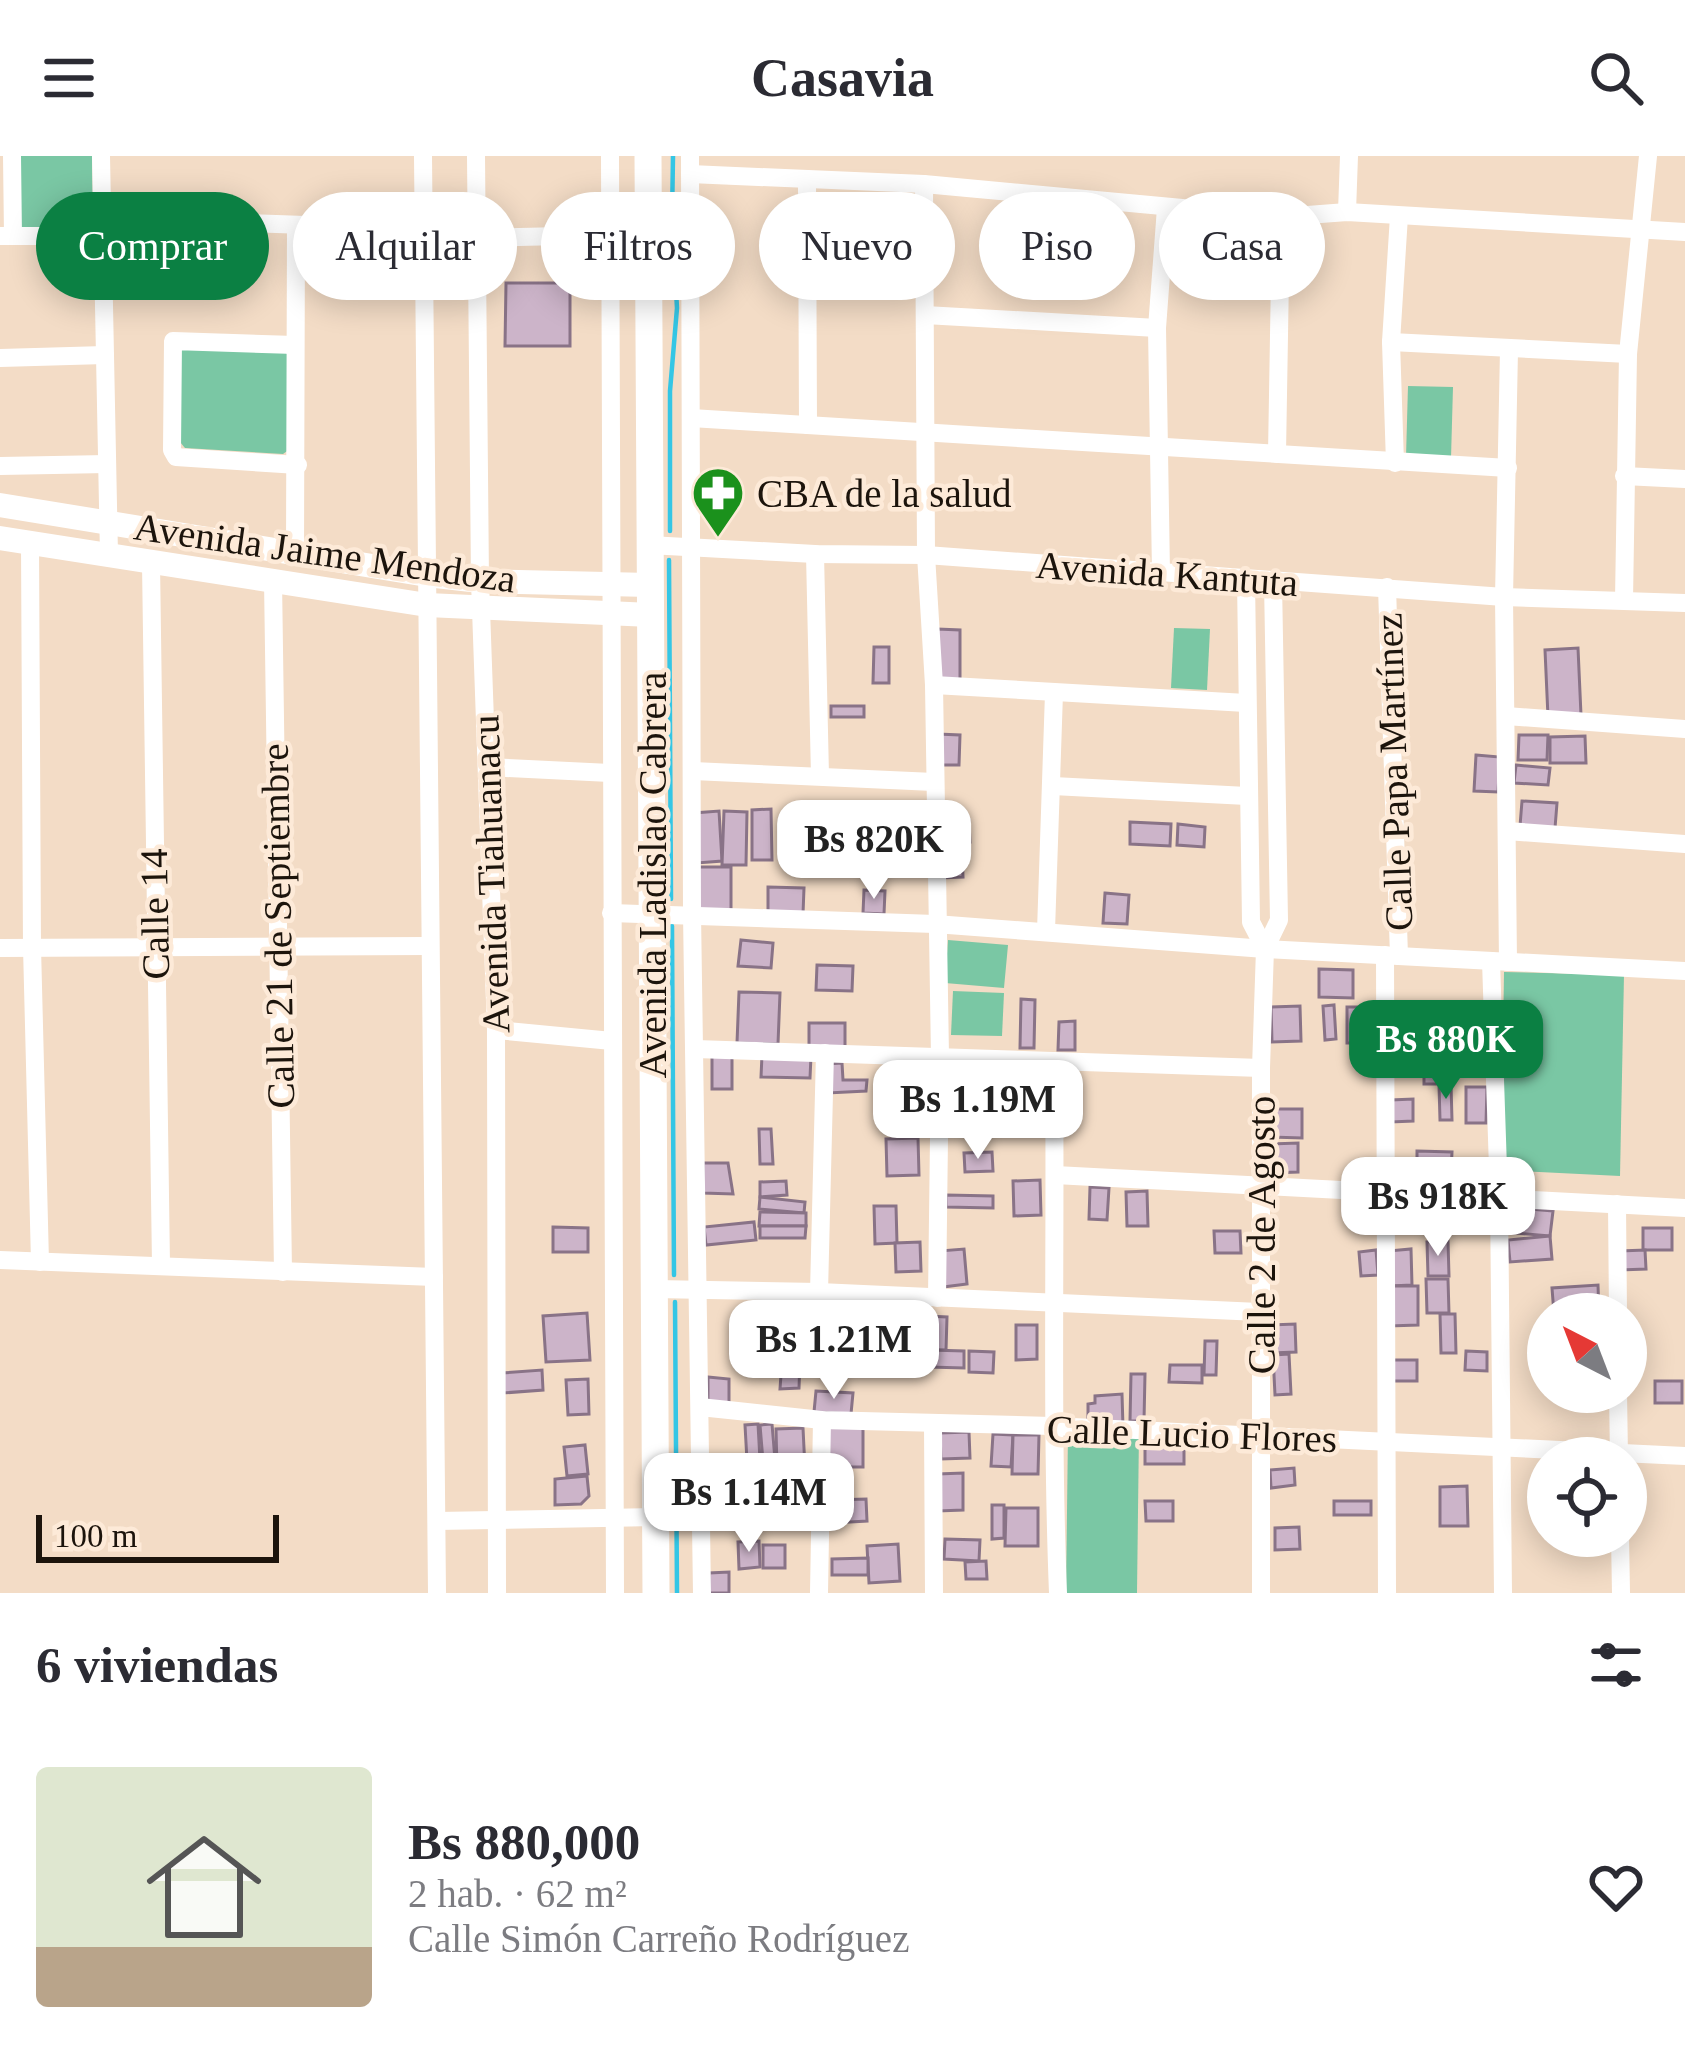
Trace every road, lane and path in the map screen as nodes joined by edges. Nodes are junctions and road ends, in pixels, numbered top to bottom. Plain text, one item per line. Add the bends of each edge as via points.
1 (12, 156) edge
2 (101, 156) edge
3 (423, 156) edge
4 (476, 156) edge
5 (610, 156) edge
6 (648, 156) edge
7 (1349, 156) edge
8 (1648, 156) edge
9 (690, 165) edge
10 (806, 179) junction
11 (924, 184) junction
12 (102, 192) edge
13 (423, 192) edge
14 (476, 192) edge
15 (610, 192) edge
16 (648, 192) edge
17 (1159, 207) edge
18 (1347, 212) junction
19 (1325, 214) edge
20 (1399, 215) junction
21 (1642, 229) junction
22 (1685, 232) edge
23 (36, 233) edge
24 (6, 236) edge
25 (104, 300) edge
26 (295, 300) edge
27 (425, 300) edge
28 (478, 300) edge
29 (611, 300) edge
30 (649, 300) edge
31 (1159, 300) edge
32 (1280, 300) edge
33 (925, 315) junction
34 (1157, 328) junction
35 (1391, 342) junction
36 (295, 346) junction
37 (1509, 350) junction
38 (1628, 354) junction
39 (105, 355) junction
40 (0, 358) edge
41 (691, 418) junction
42 (808, 424) junction
43 (926, 435) junction
44 (1160, 448) junction
45 (1277, 454) junction
46 (1395, 463) junction
47 (107, 464) junction
48 (298, 465) junction
49 (0, 466) edge
50 (1508, 468) junction
51 (1624, 476) junction
52 (1685, 478) edge
53 (0, 505) edge
54 (108, 520) junction
55 (0, 538) edge
56 (30, 543) junction
57 (650, 544) junction
58 (694, 547) junction
59 (295, 552) junction
60 (815, 554) junction
61 (109, 555) junction
62 (926, 556) junction
63 (151, 563) junction
64 (1161, 573) junction
65 (427, 574) junction
66 (273, 580) junction
67 (1246, 580) junction
68 (480, 581) junction
69 (1273, 582) junction
70 (610, 584) junction
71 (650, 585) junction
72 (1387, 587) junction
73 (1504, 597) junction
74 (1624, 600) junction
75 (1685, 603) edge
76 (427, 605) junction
77 (481, 609) junction
78 (609, 614) junction
79 (651, 615) junction
80 (934, 685) junction
81 (1054, 693) junction
82 (1246, 703) junction
83 (1506, 716) junction
84 (1685, 730) edge
85 (487, 767) junction
86 (693, 771) junction
87 (610, 773) junction
88 (820, 776) junction
89 (934, 782) junction
90 (1053, 786) junction
91 (1247, 796) junction
92 (1507, 831) junction
93 (1685, 844) edge
94 (651, 912) junction
95 (611, 913) junction
96 (692, 913) junction
97 (935, 924) junction
98 (1046, 931) junction
99 (429, 946) junction
100 (32, 947) junction
101 (0, 948) edge
102 (276, 949) junction
103 (1265, 949) junction
104 (154, 950) junction
105 (1392, 956) junction
106 (1500, 962) junction
107 (1685, 970) edge
108 (496, 1030) junction
109 (612, 1042) junction
110 (694, 1049) junction
111 (825, 1054) junction
112 (940, 1057) junction
113 (1054, 1061) junction
114 (1262, 1068) junction
115 (1055, 1174) junction
116 (1259, 1186) junction
117 (1385, 1192) junction
118 (1499, 1198) junction
119 (1617, 1204) junction
120 (1685, 1208) edge
121 (0, 1260) edge
122 (40, 1262) junction
123 (160, 1265) junction
124 (283, 1272) junction
125 (434, 1277) junction
126 (697, 1288) junction
127 (654, 1289) junction
128 (819, 1292) junction
129 (1618, 1293) edge
130 (937, 1298) junction
131 (1056, 1304) junction
132 (1259, 1312) junction
133 (700, 1407) junction
134 (822, 1420) junction
135 (933, 1424) junction
136 (1052, 1426) junction
137 (1263, 1435) junction
138 (1386, 1441) junction
139 (1503, 1447) junction
140 (1527, 1449) edge
141 (1647, 1455) edge
142 (1685, 1456) edge
143 (614, 1516) junction
144 (657, 1517) junction
145 (497, 1518) junction
146 (436, 1522) junction
147 (1620, 1557) edge
148 (437, 1593) edge
149 (497, 1593) edge
150 (614, 1593) edge
151 (656, 1593) edge
152 (702, 1593) edge
153 (819, 1593) edge
154 (934, 1593) edge
155 (1058, 1593) edge
156 (1261, 1593) edge
157 (1387, 1593) edge
158 (1503, 1593) edge
159 (1621, 1593) edge

1 - 24 street
2 - 12 street
3 - 13 street, Avenida Tiahuanacu
4 - 14 street, Avenida Tiahuanacu
5 - 15 street
6 - 16 highway, Avenida Ladislao Cabrera
7 - 18 street
8 - 21 street
9 - 10 street
9 - 41 street
10 - 11 street
10 - 42 street
11 - 17 street
11 - 33 street
18 - 19 street
18 - 20 street
20 - 21 street
20 - 35 street
21 - 22 street
21 - 38 street
23 - 24 street
25 - 39 street
26 - 36 street
27 - 65 street, Avenida Tiahuanacu
28 - 68 street, Avenida Tiahuanacu
29 - 70 street
30 - 57 highway, Avenida Ladislao Cabrera
31 - 34 street
32 - 45 street
33 - 34 street
33 - 43 street
34 - 44 street
35 - 37 street
35 - 46 street
36 - 48 street
36 - 48 street via 173,341 172,450 176,457
37 - 38 street
37 - 50 street
38 - 51 street
39 - 40 street
39 - 47 street
41 - 42 street
41 - 58 street
42 - 43 street
43 - 44 street
43 - 62 street
44 - 45 street
44 - 64 street
45 - 46 street
46 - 50 street
47 - 49 street
47 - 54 street
48 - 59 street
50 - 73 street
51 - 52 street
51 - 74 street
53 - 54 main road, Avenida Jaime Mendoza
54 - 59 main road, Avenida Jaime Mendoza
54 - 61 street
55 - 56 main road, Avenida Jaime Mendoza
56 - 61 main road, Avenida Jaime Mendoza
56 - 100 street
57 - 58 street, Avenida Kantuta
57 - 71 highway, Avenida Ladislao Cabrera
58 - 60 street, Avenida Kantuta
58 - 86 street
59 - 65 main road, Avenida Jaime Mendoza
60 - 62 street, Avenida Kantuta
60 - 88 street
61 - 63 main road, Avenida Jaime Mendoza
62 - 64 street, Avenida Kantuta
62 - 80 street
63 - 66 main road, Avenida Jaime Mendoza
63 - 104 street, Calle 14
64 - 67 street, Avenida Kantuta
65 - 68 main road, Avenida Jaime Mendoza
65 - 76 street, Avenida Tiahuanacu
66 - 76 main road, Avenida Jaime Mendoza
66 - 102 street, Calle 21 de Septiembre
67 - 69 street, Avenida Kantuta
67 - 82 street, Calle 2 de Agosto
68 - 70 main road, Avenida Jaime Mendoza
68 - 77 street, Avenida Tiahuanacu
69 - 72 street, Avenida Kantuta
69 - 103 street, Calle 2 de Agosto via 1279,920
70 - 71 main road, Avenida Jaime Mendoza
70 - 78 street
71 - 79 highway, Avenida Ladislao Cabrera
72 - 73 street, Avenida Kantuta
72 - 105 street, Calle Papa Martínez
73 - 74 street, Avenida Kantuta
73 - 83 street
74 - 75 street, Avenida Kantuta
76 - 77 main road, Avenida Jaime Mendoza
76 - 99 street, Avenida Tiahuanacu
77 - 78 main road, Avenida Jaime Mendoza
77 - 85 street, Avenida Tiahuanacu
78 - 79 main road, Avenida Jaime Mendoza
78 - 87 street
79 - 94 highway, Avenida Ladislao Cabrera
80 - 81 street
80 - 89 street
81 - 82 street
81 - 90 street
82 - 91 street, Calle 2 de Agosto
83 - 84 street
83 - 92 street
85 - 87 street
85 - 108 street, Avenida Tiahuanacu
86 - 88 street
86 - 96 street
87 - 95 street
88 - 89 street
89 - 97 street
90 - 91 street
90 - 98 street
91 - 103 street, Calle 2 de Agosto via 1251,922
92 - 93 street
92 - 106 street
94 - 95 street
94 - 96 street
94 - 127 highway, Avenida Ladislao Cabrera
95 - 109 street
96 - 97 street
96 - 110 street
97 - 98 street
97 - 112 street
98 - 103 street
99 - 102 street
99 - 125 street, Avenida Tiahuanacu
100 - 101 street
100 - 104 street
100 - 122 street
102 - 104 street
102 - 124 street, Calle 21 de Septiembre
103 - 105 street
103 - 114 street, Calle 2 de Agosto
104 - 123 street, Calle 14
105 - 106 street
105 - 117 street, Calle Papa Martínez
106 - 107 street
106 - 118 street
108 - 109 street
108 - 145 street, Avenida Tiahuanacu
109 - 143 street
110 - 111 street
110 - 126 street
111 - 112 street
111 - 128 street
112 - 113 street
112 - 130 street
113 - 114 street
113 - 115 street
114 - 116 street, Calle 2 de Agosto
115 - 116 street
115 - 131 street
116 - 117 street
116 - 132 street, Calle 2 de Agosto
117 - 118 street
117 - 138 street, Calle Papa Martínez
118 - 119 street
118 - 139 street
119 - 120 street
119 - 129 street
121 - 122 street
122 - 123 street
123 - 124 street
124 - 125 street
125 - 146 street, Avenida Tiahuanacu
126 - 127 street
126 - 128 street
126 - 133 street
127 - 144 highway, Avenida Ladislao Cabrera
128 - 130 street
130 - 131 street
131 - 132 street
131 - 136 street
132 - 137 street, Calle 2 de Agosto
133 - 134 street, Calle Lucio Flores
133 - 152 street
134 - 135 street, Calle Lucio Flores
134 - 153 street
135 - 136 street, Calle Lucio Flores
135 - 154 street
136 - 137 street, Calle Lucio Flores
136 - 155 street
137 - 138 street, Calle Lucio Flores
137 - 156 street, Calle 2 de Agosto
138 - 139 street, Calle Lucio Flores
138 - 157 street, Calle Papa Martínez
139 - 140 street, Calle Lucio Flores
139 - 158 street
141 - 142 street, Calle Lucio Flores
143 - 144 street
143 - 145 street
143 - 150 street
144 - 151 highway, Avenida Ladislao Cabrera
145 - 146 street
145 - 149 street, Avenida Tiahuanacu
146 - 148 street, Avenida Tiahuanacu
147 - 159 street

